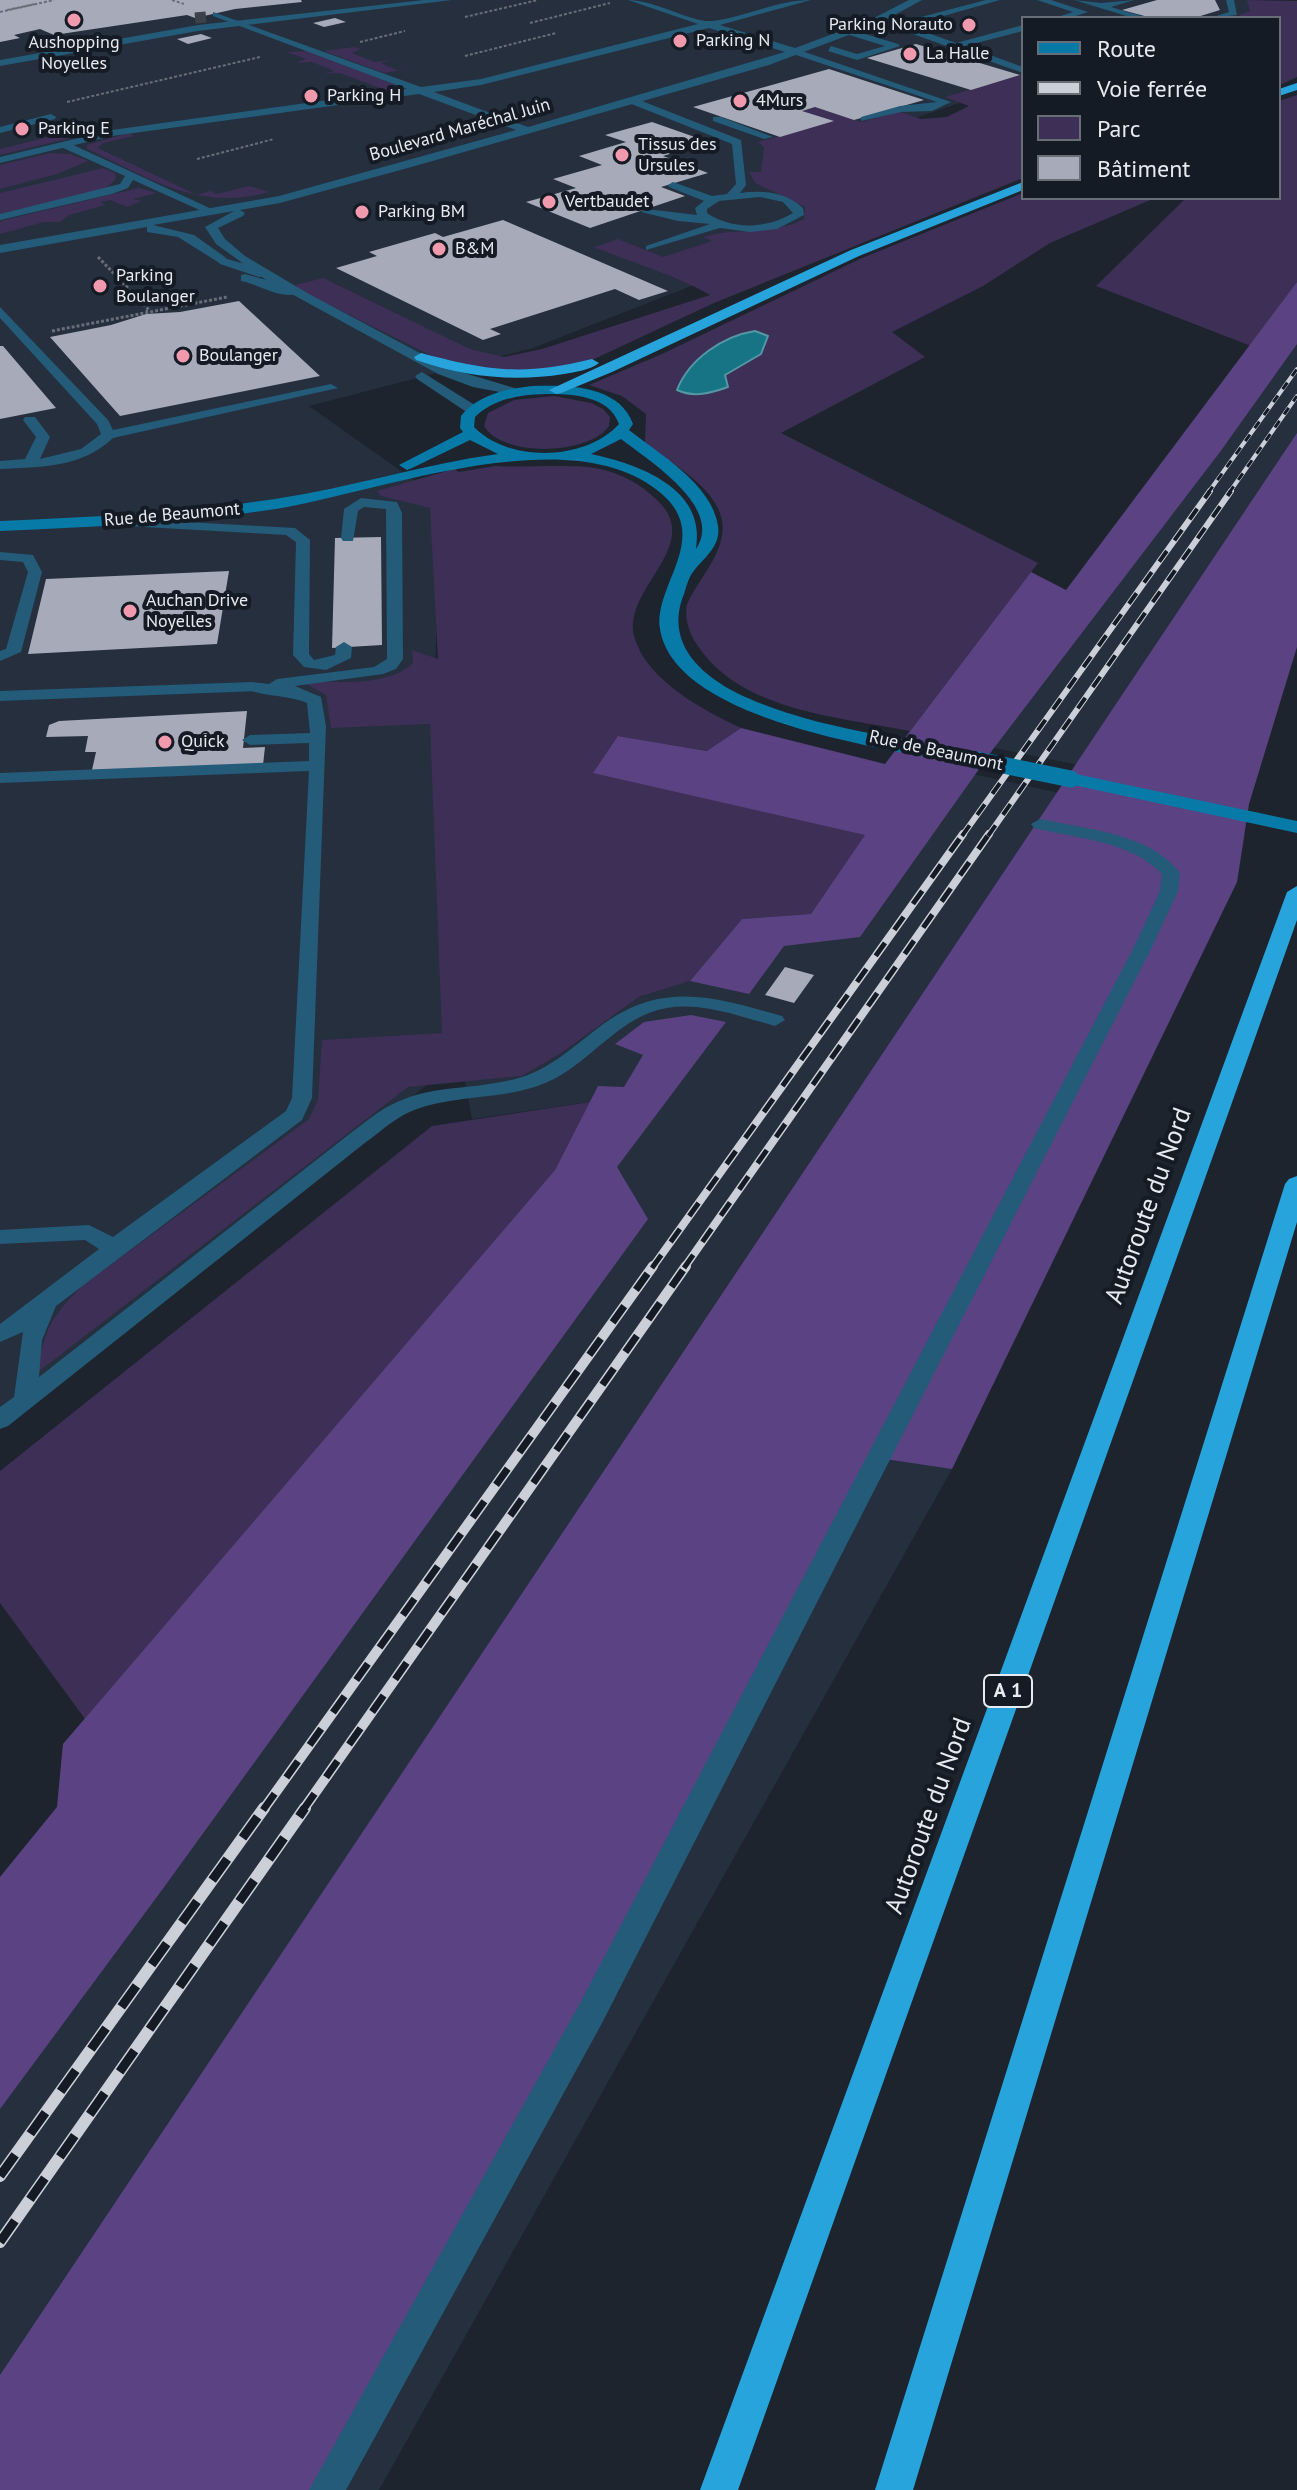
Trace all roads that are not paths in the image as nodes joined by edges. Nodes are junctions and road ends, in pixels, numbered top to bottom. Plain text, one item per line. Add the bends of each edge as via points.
1 (448, 0) edge
2 (633, 0) edge
3 (806, 0) edge
4 (917, 0) edge
5 (996, 0) edge
6 (1041, 0) edge
7 (1078, 0) edge
8 (1130, 0) edge
9 (1230, 0) edge
10 (1101, 6) junction
11 (212, 15) tunnel mouth
12 (1067, 16) edge
13 (1136, 16) edge
14 (1223, 16) edge
15 (244, 18) junction
16 (878, 20) junction
17 (709, 24) junction
18 (898, 26) junction
19 (1021, 29) edge
20 (849, 32) junction
21 (816, 45) junction
22 (959, 45) junction
23 (796, 52) junction
24 (0, 63) edge
25 (1021, 69) edge
26 (421, 90) junction
27 (652, 96) junction
28 (633, 101) junction
29 (667, 101) dead end
30 (710, 116) dead end
31 (51, 117) dead end
32 (865, 119) dead end
33 (0, 130) edge
34 (528, 131) junction
35 (768, 137) dead end
36 (65, 145) junction
37 (0, 160) edge
38 (130, 176) junction
39 (673, 185) dead end
40 (1021, 187) edge
41 (732, 195) junction
42 (280, 199) junction
43 (712, 200) junction
44 (210, 211) junction
45 (647, 212) dead end
46 (0, 217) edge
47 (706, 218) junction
48 (721, 224) junction
49 (114, 229) junction
50 (650, 248) dead end
51 (0, 249) edge
52 (224, 262) junction
53 (266, 274) junction
54 (245, 278) junction
55 (295, 292) junction
56 (0, 311) edge
57 (688, 330) junction
58 (421, 357) junction
59 (331, 388) dead end
60 (556, 390) junction
61 (516, 393) junction
62 (473, 410) junction
63 (30, 420) dead end
64 (622, 432) junction
65 (470, 434) junction
66 (108, 435) junction
67 (573, 454) junction
68 (528, 455) junction
69 (31, 462) junction
70 (0, 465) edge
71 (342, 492) junction
72 (109, 522) junction
73 (0, 526) edge
74 (348, 538) dead end
75 (0, 556) edge
76 (685, 571) junction
77 (344, 647) dead end
78 (0, 656) edge
79 (252, 687) junction
80 (0, 696) edge
81 (318, 738) junction
82 (250, 740) dead end
83 (317, 766) junction
84 (0, 778) edge
85 (1040, 824) dead end
86 (1297, 827) edge
87 (1297, 892) edge
88 (775, 1020) dead end
89 (1297, 1184) edge
90 (0, 1237) edge
91 (114, 1248) junction
92 (45, 1304) junction
93 (0, 1334) edge
94 (25, 1400) junction
95 (0, 1420) edge
96 (327, 2490) edge
97 (719, 2490) edge
98 (894, 2490) edge

1 - 15 lane
2 - 17 street
3 - 17 street, Boulevard Maréchal Juin
4 - 16 street, Boulevard Maréchal Juin
5 - 18 lane
6 - 12 lane via 1083,12
7 - 10 lane
8 - 10 lane
9 - 14 lane via 1234,13
10 - 13 lane
11 - 15 street
15 - 24 lane
15 - 26 street
16 - 18 lane
16 - 20 street, Boulevard Maréchal Juin
17 - 23 street
17 - 26 street, Boulevard Maréchal Juin via 481,82
18 - 22 lane
19 - 22 lane
20 - 21 street, Boulevard Maréchal Juin
20 - 21 lane via 895,46 857,57
21 - 23 street, Boulevard Maréchal Juin
22 - 25 lane
23 - 27 street, Boulevard Maréchal Juin
23 - 32 lane via 946,102
26 - 34 street
26 - 36 street, Boulevard Maréchal Juin via 132,130
27 - 28 street, Boulevard Maréchal Juin
27 - 29 lane
28 - 34 street, Boulevard Maréchal Juin
28 - 41 lane via 737,142 741,185
30 - 35 lane
31 - 33 lane
34 - 42 street, Boulevard Maréchal Juin
36 - 37 street, Boulevard Maréchal Juin
36 - 38 lane
38 - 44 lane
38 - 46 lane via 124,186 108,192
39 - 43 lane
40 - 57 highway via 898,234
41 - 43 lane
41 - 48 lane via 787,200 798,215 767,227
42 - 44 street, Boulevard Maréchal Juin
42 - 53 street via 211,227 237,257
43 - 47 lane via 701,208
44 - 49 street, Boulevard Maréchal Juin
45 - 47 lane
47 - 48 lane
48 - 50 lane
49 - 51 street, Boulevard Maréchal Juin
49 - 52 street via 172,231 196,238
52 - 53 lane
52 - 54 street
53 - 54 lane
53 - 55 street
54 - 55 lane
54 - 62 street via 390,355
55 - 58 street
56 - 66 lane via 103,423
57 - 58 highway via 652,336 598,361 556,372 492,374 449,368
57 - 60 highway
58 - 61 street via 461,380
59 - 66 lane
60 - 61 street
60 - 64 street via 593,396 618,408 626,424
61 - 62 street
62 - 65 street via 466,422
63 - 69 lane via 43,437
64 - 67 street via 603,445
64 - 76 street, Rue de Beaumont via 686,483 705,508 711,535
65 - 68 street via 492,448
65 - 71 street, Rue de Beaumont
66 - 69 lane via 97,448 79,456
67 - 68 street
67 - 76 street, Rue de Beaumont via 638,471 678,499 686,512 691,545
68 - 71 street, Rue de Beaumont via 458,464
69 - 70 lane
71 - 72 street, Rue de Beaumont
72 - 73 street, Rue de Beaumont
72 - 77 lane via 290,531 303,540 301,655 310,664 326,665 343,658
74 - 79 lane via 351,509 361,502 392,505 395,659 377,671
75 - 78 lane via 28,558 35,572 13,652
76 - 86 street, Rue de Beaumont, bridge via 670,601 669,632 680,655 728,694 790,721
79 - 80 street
79 - 81 lane via 294,691 315,700
81 - 82 lane
81 - 83 lane
83 - 84 lane
83 - 91 lane via 302,1098 295,1115
85 - 96 lane via 1154,857 1171,873 1169,891 590,2015
87 - 97 highway, Autoroute du Nord / A 1
88 - 94 lane via 718,1004 664,1002 641,1008 546,1075 407,1105 359,1137
89 - 98 highway
90 - 91 lane via 89,1232
91 - 92 lane
92 - 93 lane
92 - 94 lane via 31,1340
94 - 95 lane

